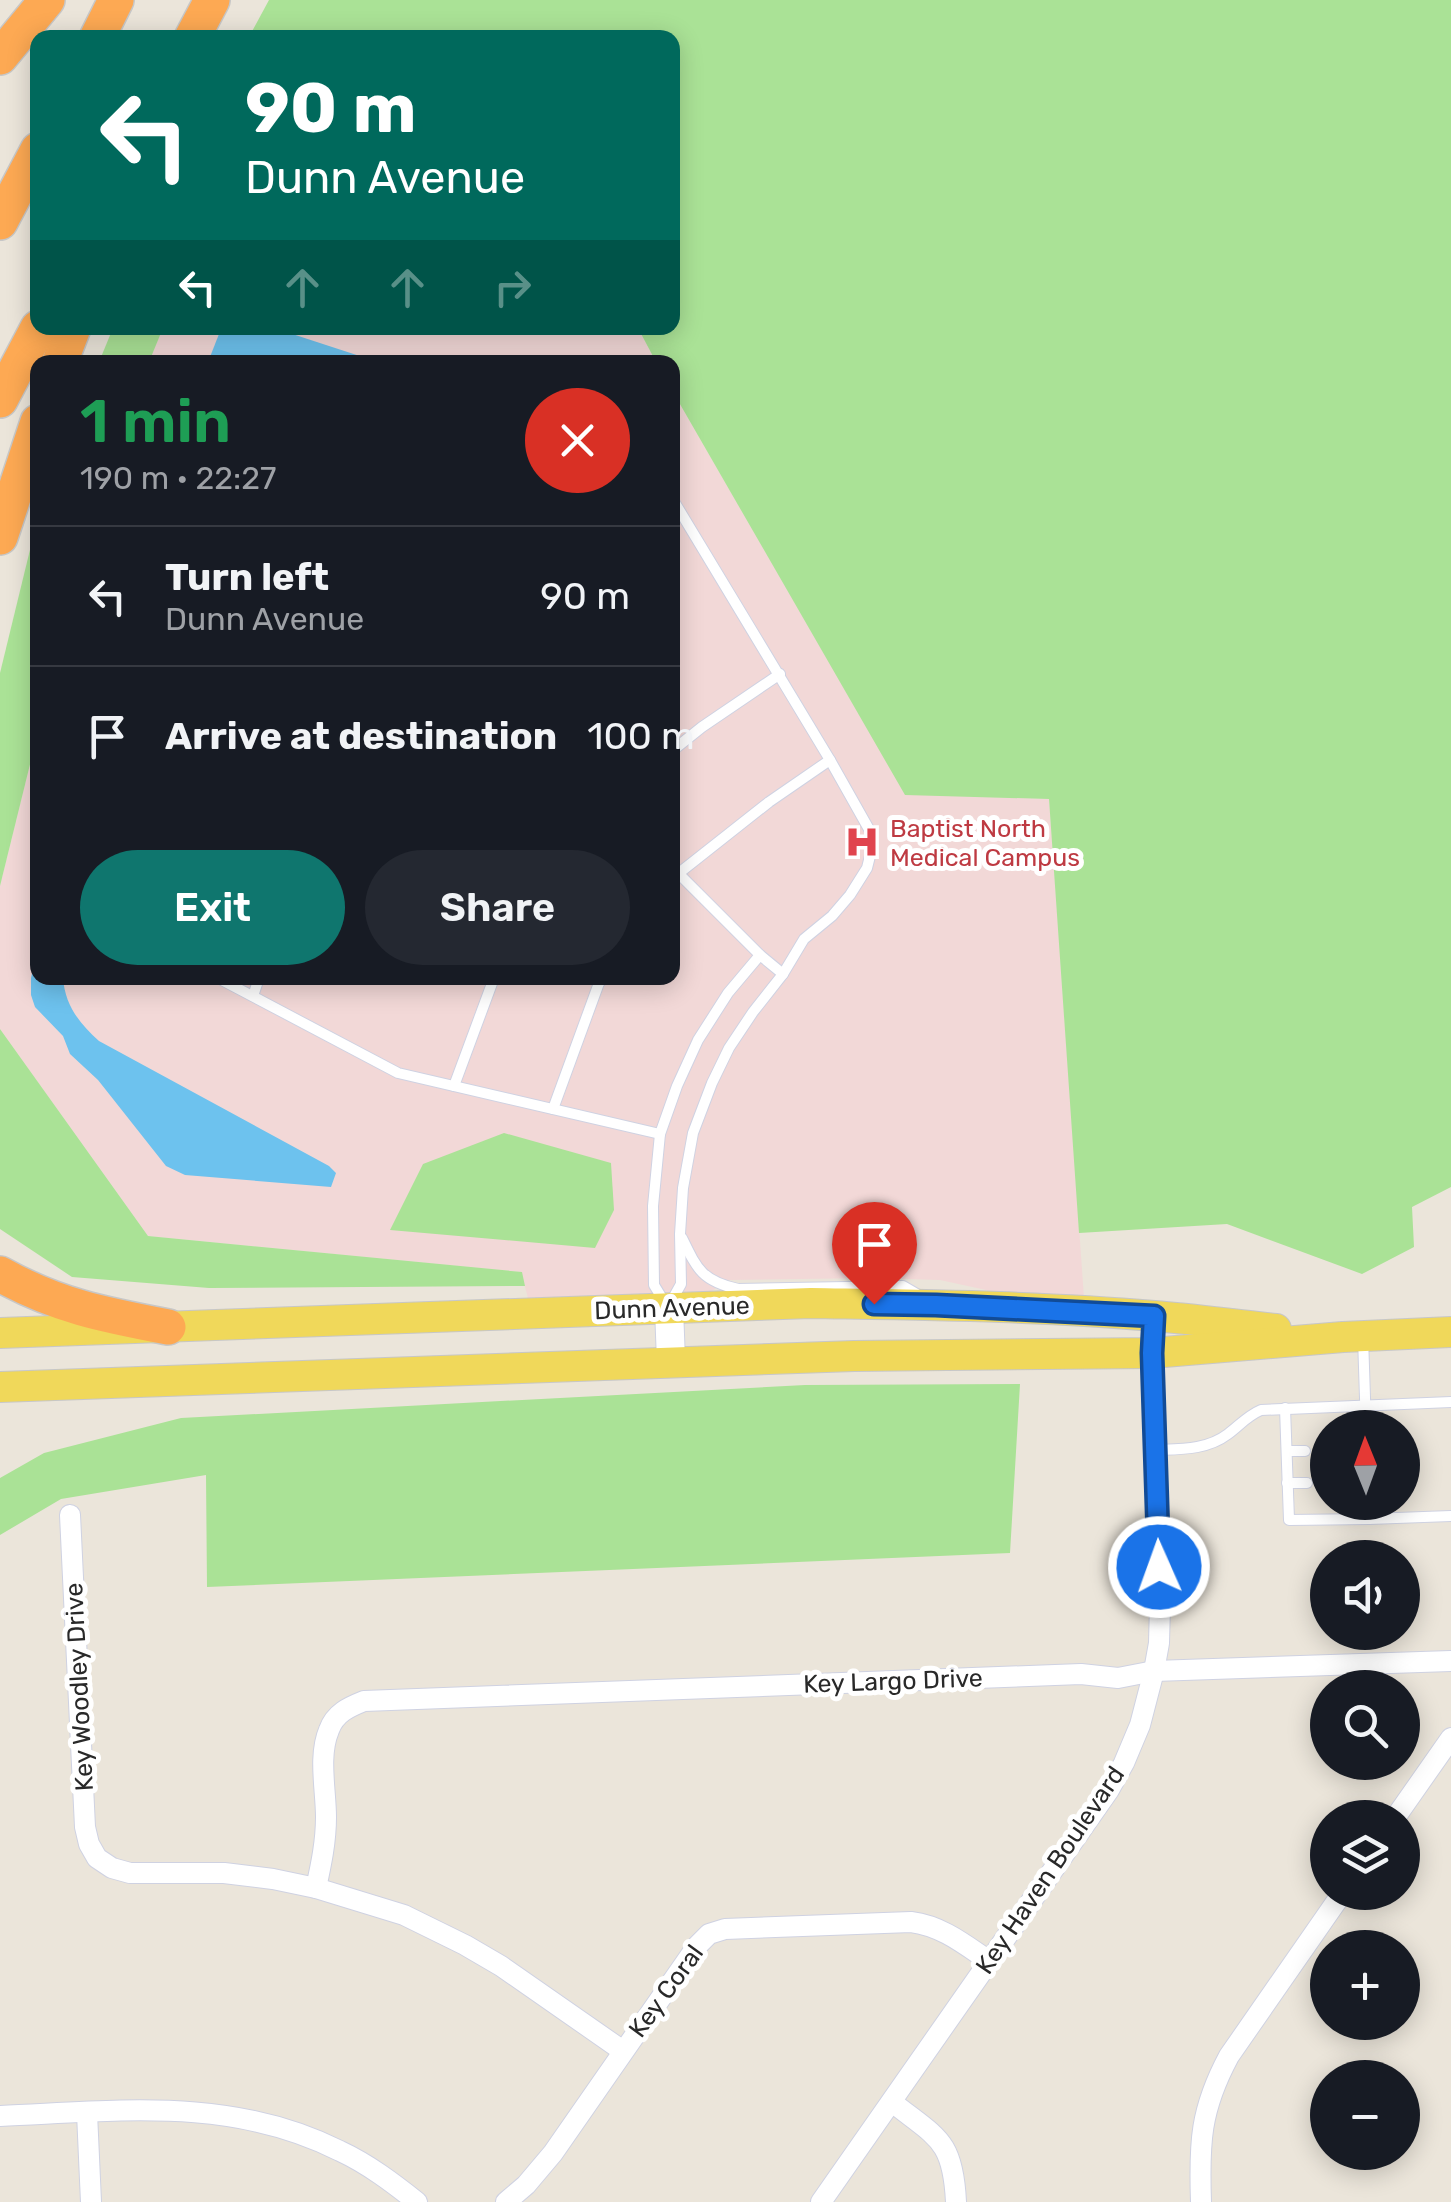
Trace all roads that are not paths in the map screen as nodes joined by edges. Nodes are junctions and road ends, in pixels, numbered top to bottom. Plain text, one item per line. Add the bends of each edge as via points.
1 (47, 0) edge
2 (116, 0) edge
3 (213, 0) edge
4 (101, 30) edge
5 (199, 30) edge
6 (0, 57) edge
7 (30, 165) edge
8 (0, 222) edge
9 (34, 335) edge
10 (0, 400) edge
11 (30, 446) edge
12 (680, 511) edge
13 (0, 537) edge
14 (780, 674) junction
15 (680, 744) edge
16 (830, 760) junction
17 (680, 870) edge
18 (680, 879) edge
19 (760, 955) junction
20 (783, 974) junction
21 (232, 985) edge
22 (257, 985) edge
23 (491, 985) edge
24 (600, 985) edge
25 (253, 996) junction
26 (454, 1086) junction
27 (553, 1109) junction
28 (660, 1134) junction
29 (680, 1234) junction
30 (0, 1274) edge
31 (936, 1305) junction
32 (668, 1308) junction
33 (1154, 1316) junction
34 (168, 1327) junction
35 (1451, 1332) edge
36 (0, 1333) edge
37 (1353, 1336) junction
38 (1152, 1353) junction
39 (671, 1362) junction
40 (0, 1387) edge
41 (1451, 1402) edge
42 (1365, 1405) junction
43 (1284, 1408) junction
44 (1365, 1410) edge
45 (1155, 1450) junction
46 (1287, 1450) junction
47 (1305, 1450) dead end
48 (1307, 1482) dead end
49 (1288, 1483) junction
50 (70, 1515) dead end
51 (1451, 1516) edge
52 (1420, 1517) edge
53 (1310, 1520) edge
54 (1451, 1661) edge
55 (1154, 1671) junction
56 (1451, 1738) edge
57 (1408, 1800) edge
58 (97, 1858) joint
59 (316, 1888) junction
60 (1330, 1910) edge
61 (990, 1961) junction
62 (622, 2051) junction
63 (892, 2102) junction
64 (87, 2112) junction
65 (0, 2116) edge
66 (91, 2202) edge
67 (417, 2202) edge
68 (506, 2202) edge
69 (822, 2202) edge
70 (956, 2202) edge
71 (1200, 2202) edge

1 - 6 highway
2 - 4 highway
3 - 5 highway
7 - 8 highway
9 - 10 highway
11 - 13 highway
12 - 14 lane
14 - 15 lane
14 - 16 lane
16 - 17 lane
16 - 20 lane via 870,831 872,848 850,895 804,939
18 - 19 lane
19 - 20 lane
19 - 28 lane via 698,1040
20 - 29 lane via 752,1012 712,1083 693,1133
21 - 25 lane
22 - 25 lane
23 - 26 lane
24 - 27 lane
25 - 26 lane via 398,1073
26 - 27 lane
27 - 28 lane
28 - 32 lane via 654,1284
29 - 31 lane via 695,1266 721,1285 903,1286
29 - 32 lane via 681,1284
30 - 34 highway via 64,1304
31 - 32 main road, Dunn Avenue
31 - 33 main road, Dunn Avenue
32 - 34 main road, Dunn Avenue
32 - 39 main road
33 - 37 main road, Dunn Avenue
33 - 38 street, Key Haven Boulevard
34 - 36 main road, Dunn Avenue
35 - 37 main road, Dunn Avenue
37 - 38 main road, Dunn Avenue
37 - 42 lane
38 - 39 main road, Dunn Avenue
38 - 45 street, Key Haven Boulevard
39 - 40 main road, Dunn Avenue
41 - 42 lane
42 - 43 lane
42 - 44 lane
43 - 45 lane via 1248,1415 1224,1437 1197,1448
43 - 46 lane
45 - 55 street, Key Haven Boulevard via 1160,1606
46 - 47 lane
46 - 49 lane
48 - 49 lane
49 - 53 lane via 1289,1520
50 - 58 street, Key Woodley Drive via 85,1827
51 - 52 lane
54 - 55 street, Key Largo Drive
55 - 59 street, Key Largo Drive via 1118,1678 1082,1674 364,1701 338,1714 328,1730 324,1855
55 - 61 street, Key Haven Boulevard via 1140,1725 1109,1790
56 - 57 street
58 - 59 street, Key Coral via 130,1873 224,1873
59 - 62 street, Key Coral via 404,1915 465,1945
60 - 71 street via 1216,2081 1199,2150
61 - 62 street, Key Coral via 941,1929 911,1922 724,1929 696,1946
61 - 63 street, Key Haven Boulevard
62 - 68 street via 552,2153
63 - 69 street, Key Haven Boulevard
63 - 70 street via 941,2141 951,2157
64 - 65 street
64 - 66 street
64 - 67 street via 202,2112 290,2130 341,2151

